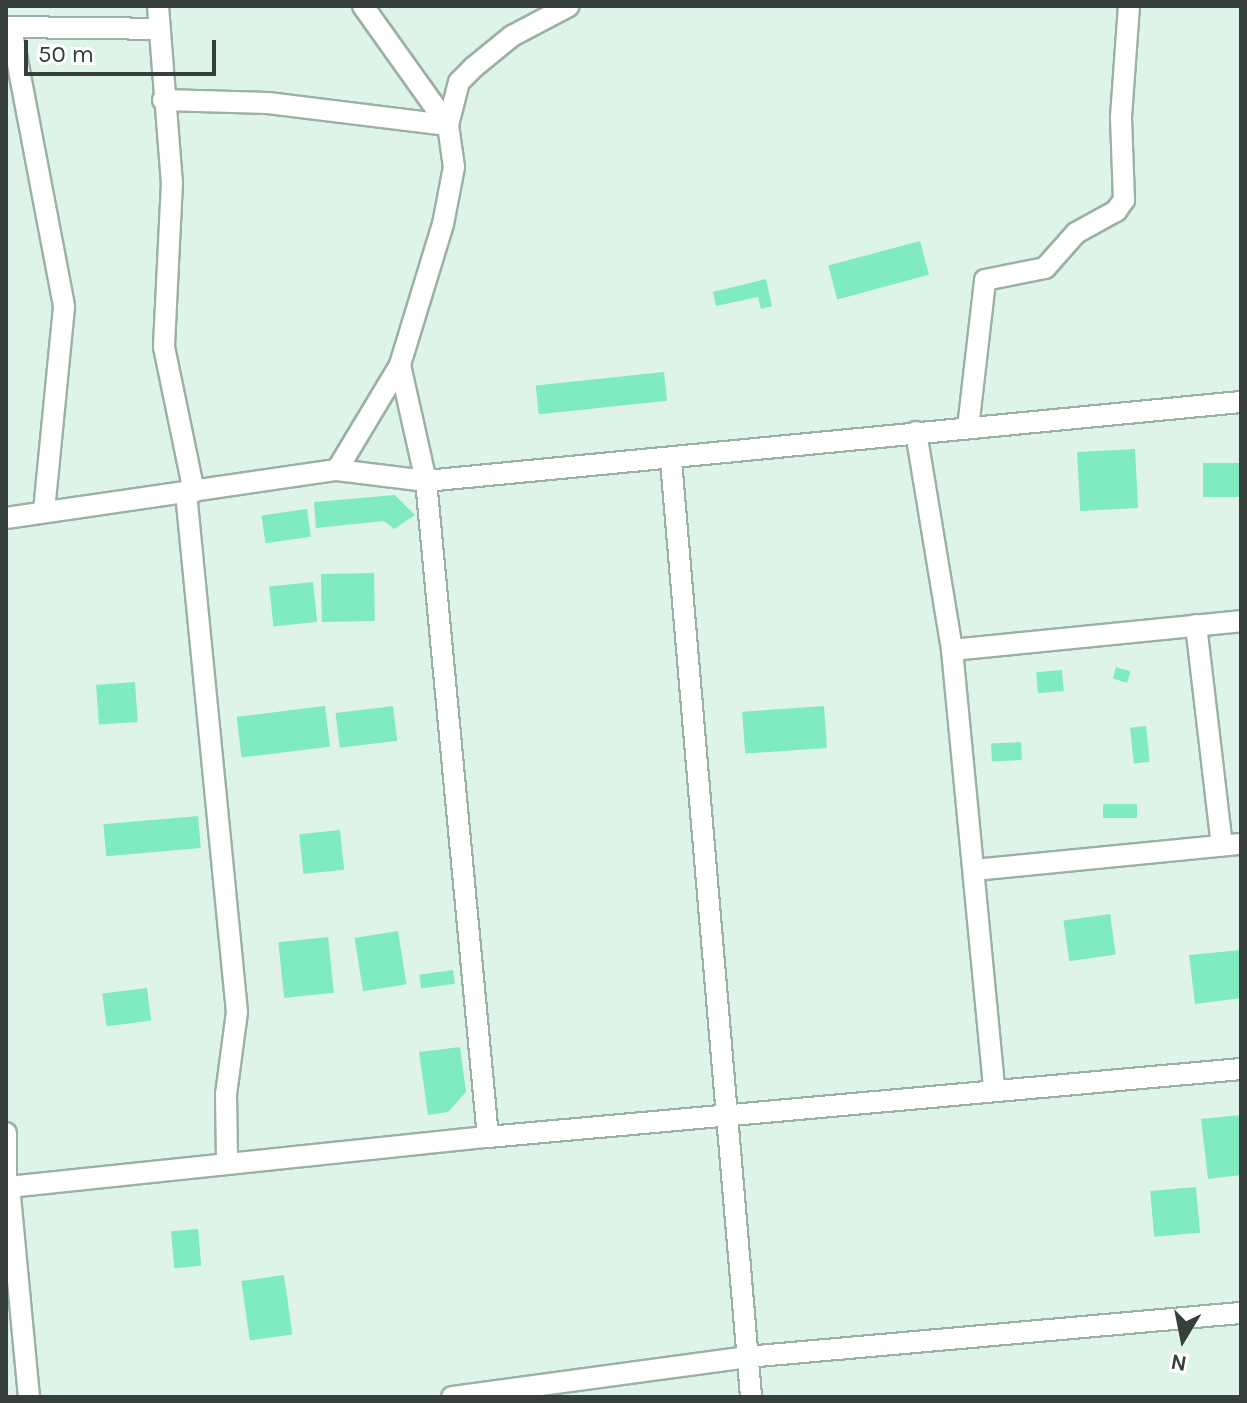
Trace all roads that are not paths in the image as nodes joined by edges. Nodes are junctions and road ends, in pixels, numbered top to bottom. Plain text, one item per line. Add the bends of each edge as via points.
1 (158, 6) edge
2 (363, 6) edge
3 (1129, 6) edge
4 (574, 7) edge
5 (9, 28) edge
6 (159, 29) junction
7 (163, 100) junction
8 (448, 125) junction
9 (400, 365) junction
10 (1238, 398) edge
11 (968, 428) junction
12 (916, 432) junction
13 (671, 461) junction
14 (337, 470) junction
15 (426, 481) junction
16 (190, 492) junction
17 (44, 512) junction
18 (6, 518) edge
19 (1241, 621) edge
20 (1196, 625) junction
21 (952, 650) junction
22 (1232, 844) edge
23 (974, 870) junction
24 (1241, 1069) edge
25 (994, 1090) junction
26 (725, 1120) junction
27 (6, 1133) edge
28 (488, 1137) junction
29 (227, 1161) junction
30 (8, 1187) edge
31 (1241, 1313) edge
32 (747, 1357) junction
33 (29, 1397) edge
34 (452, 1397) edge
35 (751, 1397) edge

1 - 6 street
2 - 8 street
3 - 11 street via 1121,117 1124,200 1116,211 1076,233 1045,268 985,280
4 - 8 street via 512,36 474,67 459,82
5 - 6 street
5 - 17 street via 64,307
6 - 7 street
7 - 8 street via 268,103
7 - 16 street via 172,182 164,347
8 - 9 street via 454,167 450,196
9 - 14 street
9 - 15 street
10 - 11 street
11 - 12 street
12 - 13 street
12 - 21 street
13 - 15 street
13 - 26 street
14 - 15 street
14 - 16 street
15 - 28 street
16 - 17 street
16 - 29 street via 237,1012 226,1094
17 - 18 street
19 - 20 street
20 - 21 street
20 - 22 street
21 - 23 street
22 - 23 street
23 - 25 street
24 - 25 street
25 - 26 street
26 - 28 street
26 - 32 street
27 - 30 street
28 - 29 street
29 - 30 street
30 - 33 street
31 - 32 street
32 - 34 street
32 - 35 street

